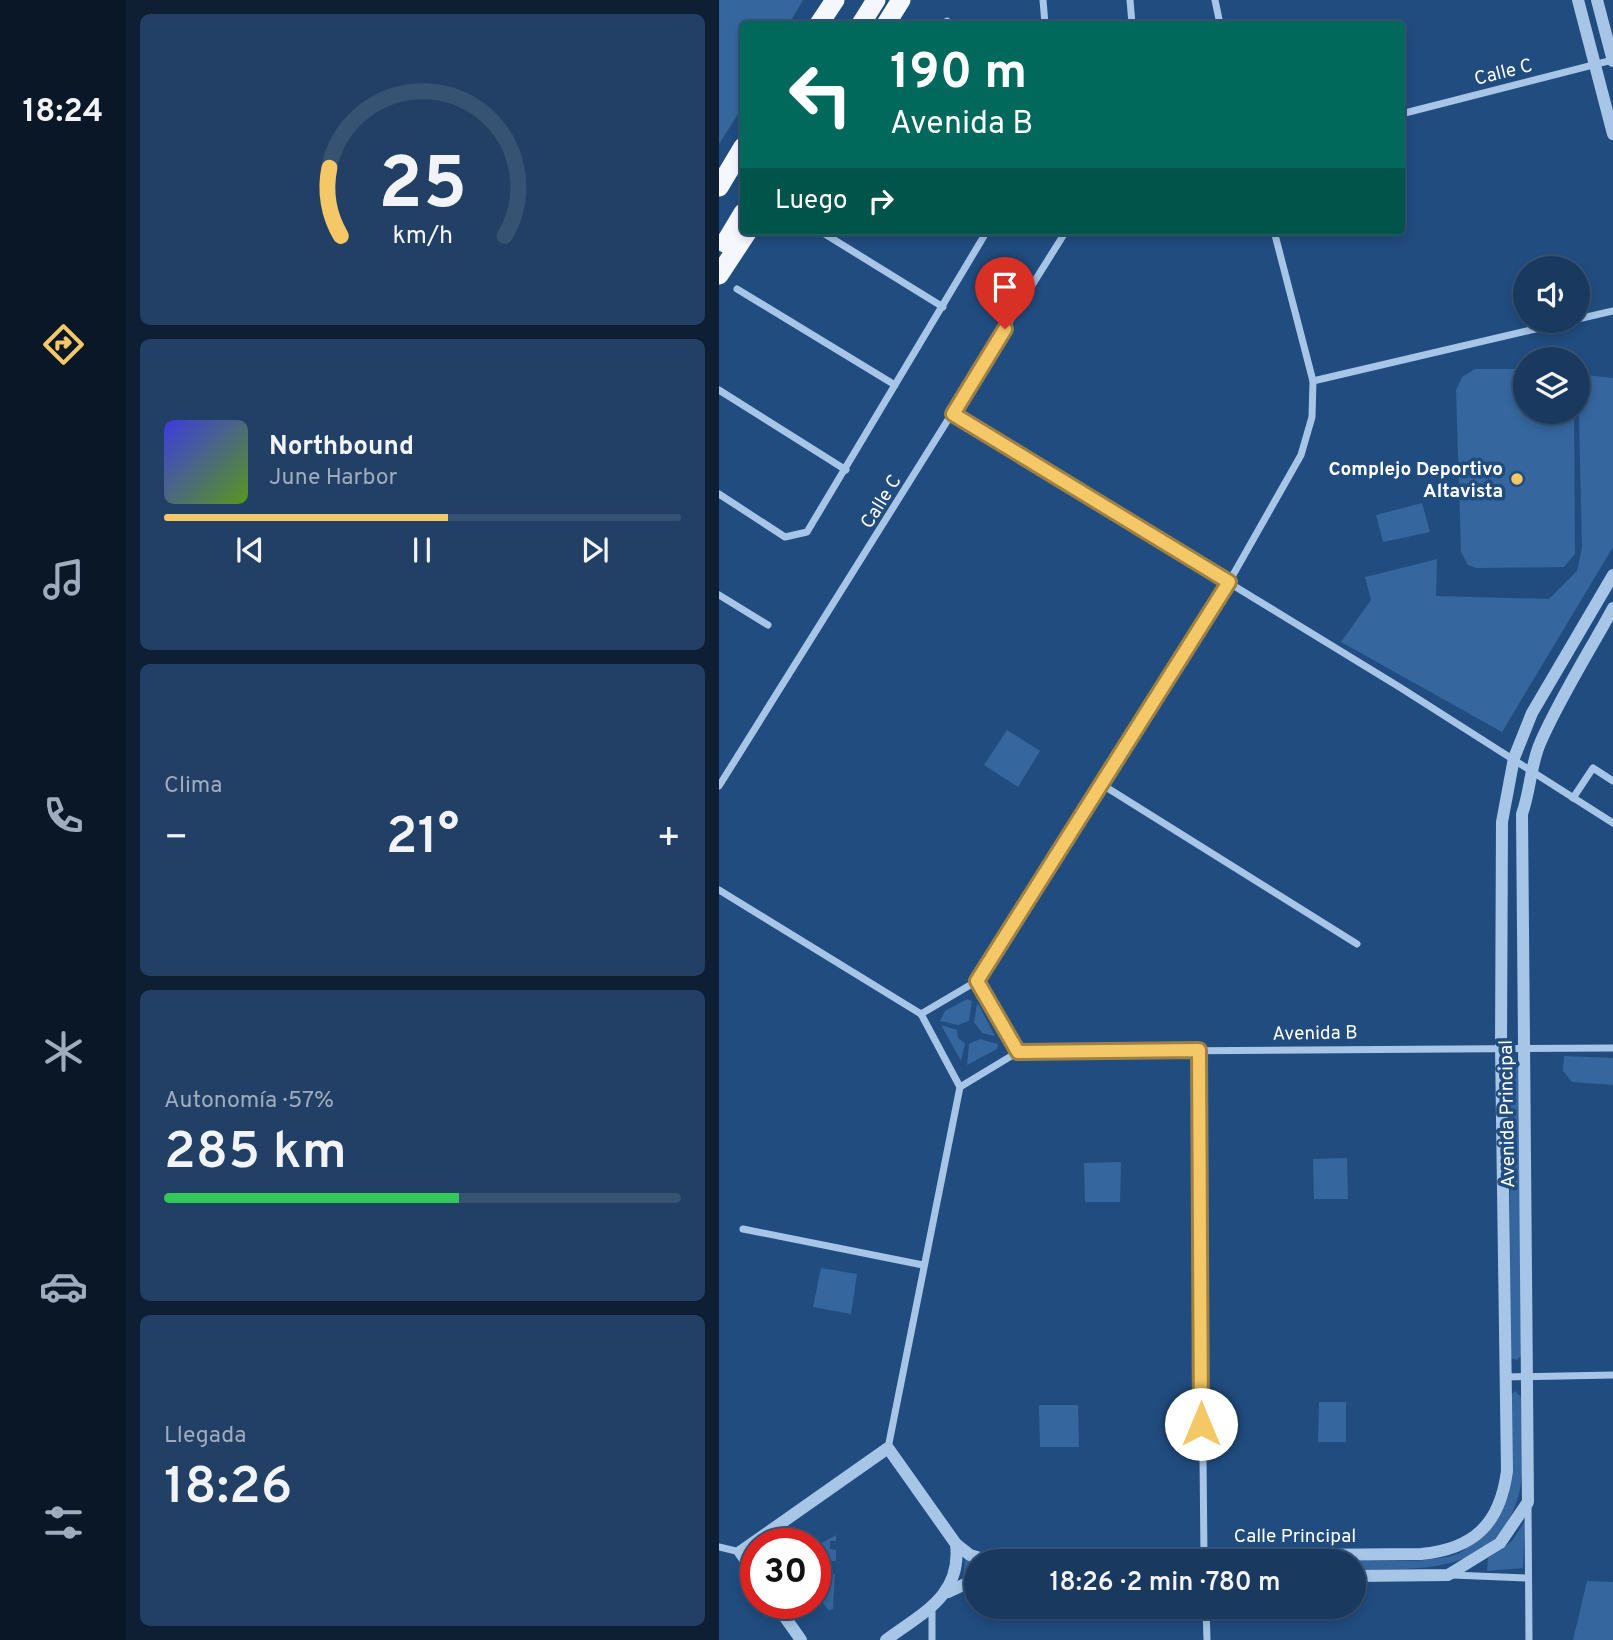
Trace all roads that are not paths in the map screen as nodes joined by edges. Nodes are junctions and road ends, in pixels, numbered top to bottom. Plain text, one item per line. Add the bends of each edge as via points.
1 (835, 0) edge
2 (876, 0) edge
3 (901, 0) edge
4 (1043, 0) edge
5 (1130, 0) edge
6 (1215, 0) edge
7 (1578, 0) edge
8 (1597, 0) edge
9 (821, 21) edge
10 (863, 21) edge
11 (888, 21) edge
12 (1045, 21) edge
13 (1132, 21) edge
14 (1219, 21) edge
15 (1613, 60) edge
16 (1595, 64) junction
17 (1405, 113) edge
18 (1613, 134) edge
19 (740, 152) edge
20 (719, 187) edge
21 (740, 218) edge
22 (745, 235) edge
23 (826, 235) edge
24 (985, 235) edge
25 (1064, 235) edge
26 (1275, 235) edge
27 (719, 253) edge
28 (719, 275) edge
29 (737, 289) dead end
30 (943, 307) junction
31 (1613, 311) edge
32 (1590, 317) edge
33 (1520, 333) edge
34 (1313, 381) junction
35 (895, 385) junction
36 (719, 390) edge
37 (953, 414) junction
38 (846, 470) junction
39 (719, 494) edge
40 (1613, 575) edge
41 (1229, 582) junction
42 (719, 595) edge
43 (1613, 608) edge
44 (768, 625) dead end
45 (1514, 758) junction
46 (1530, 770) junction
47 (1613, 781) edge
48 (1102, 784) junction
49 (719, 786) edge
50 (1572, 797) junction
51 (1613, 823) edge
52 (719, 890) edge
53 (1357, 944) dead end
54 (977, 981) junction
55 (921, 1014) junction
56 (1501, 1048) junction
57 (1525, 1048) junction
58 (1613, 1048) edge
59 (1199, 1050) junction
60 (1018, 1052) junction
61 (960, 1087) junction
62 (743, 1229) dead end
63 (923, 1265) junction
64 (1613, 1375) edge
65 (1527, 1376) junction
66 (1505, 1377) junction
67 (888, 1448) junction
68 (1507, 1471) joint
69 (1528, 1502) junction
70 (774, 1528) edge
71 (956, 1544) junction
72 (719, 1547) edge
73 (1204, 1549) edge
74 (964, 1550) edge
75 (740, 1552) edge
76 (1366, 1554) edge
77 (1448, 1575) junction
78 (1366, 1576) edge
79 (1528, 1578) junction
80 (964, 1584) edge
81 (948, 1591) junction
82 (932, 1606) junction
83 (787, 1619) edge
84 (1206, 1619) edge
85 (801, 1640) edge
86 (886, 1640) edge
87 (932, 1640) edge
88 (1207, 1640) edge
89 (1529, 1640) edge

1 - 9 highway
2 - 10 highway
3 - 11 highway
4 - 12 street
5 - 13 street
6 - 14 street
7 - 16 street
8 - 15 street
15 - 16 street, Calle C
16 - 17 street, Calle C
16 - 18 street
19 - 20 highway
21 - 27 highway
22 - 28 highway
23 - 30 street
24 - 30 street
25 - 37 street, Calle C
26 - 34 street
29 - 35 street
30 - 35 street
31 - 32 street
33 - 34 street
34 - 41 street via 1312,417 1301,455
35 - 38 street
36 - 38 street
37 - 41 street
37 - 49 street, Calle C
38 - 39 street via 807,532 796,537 785,537
40 - 45 street, Avenida Principal via 1532,713
41 - 45 street
41 - 48 street
42 - 44 street
43 - 46 street, Avenida Principal
45 - 46 street
45 - 56 street, Avenida Principal via 1505,796 1500,858
46 - 50 street
46 - 57 street, Avenida Principal via 1521,836
47 - 50 street via 1593,768
48 - 53 street
48 - 54 street
50 - 51 street
52 - 55 street
54 - 55 street
54 - 60 street
55 - 61 street
56 - 57 street, Avenida B
56 - 59 street, Avenida B
56 - 66 street, Avenida Principal
57 - 58 street, Avenida B
57 - 65 street, Avenida Principal
59 - 60 street, Avenida B
59 - 73 street
60 - 61 street
61 - 63 street
62 - 63 street
63 - 67 street
64 - 65 street
65 - 66 street
65 - 69 street, Avenida Principal
66 - 68 street, Avenida Principal
67 - 70 street
67 - 71 street
68 - 76 street, Calle Principal via 1501,1505 1470,1539 1444,1552
69 - 77 street via 1500,1543
69 - 79 street, Avenida Principal
71 - 74 street, Calle Principal
71 - 81 street via 956,1572
72 - 75 street
77 - 78 street
77 - 79 street
79 - 89 street, Avenida Principal
80 - 81 street
81 - 82 street
82 - 86 street
82 - 87 street
83 - 85 street
84 - 88 street

